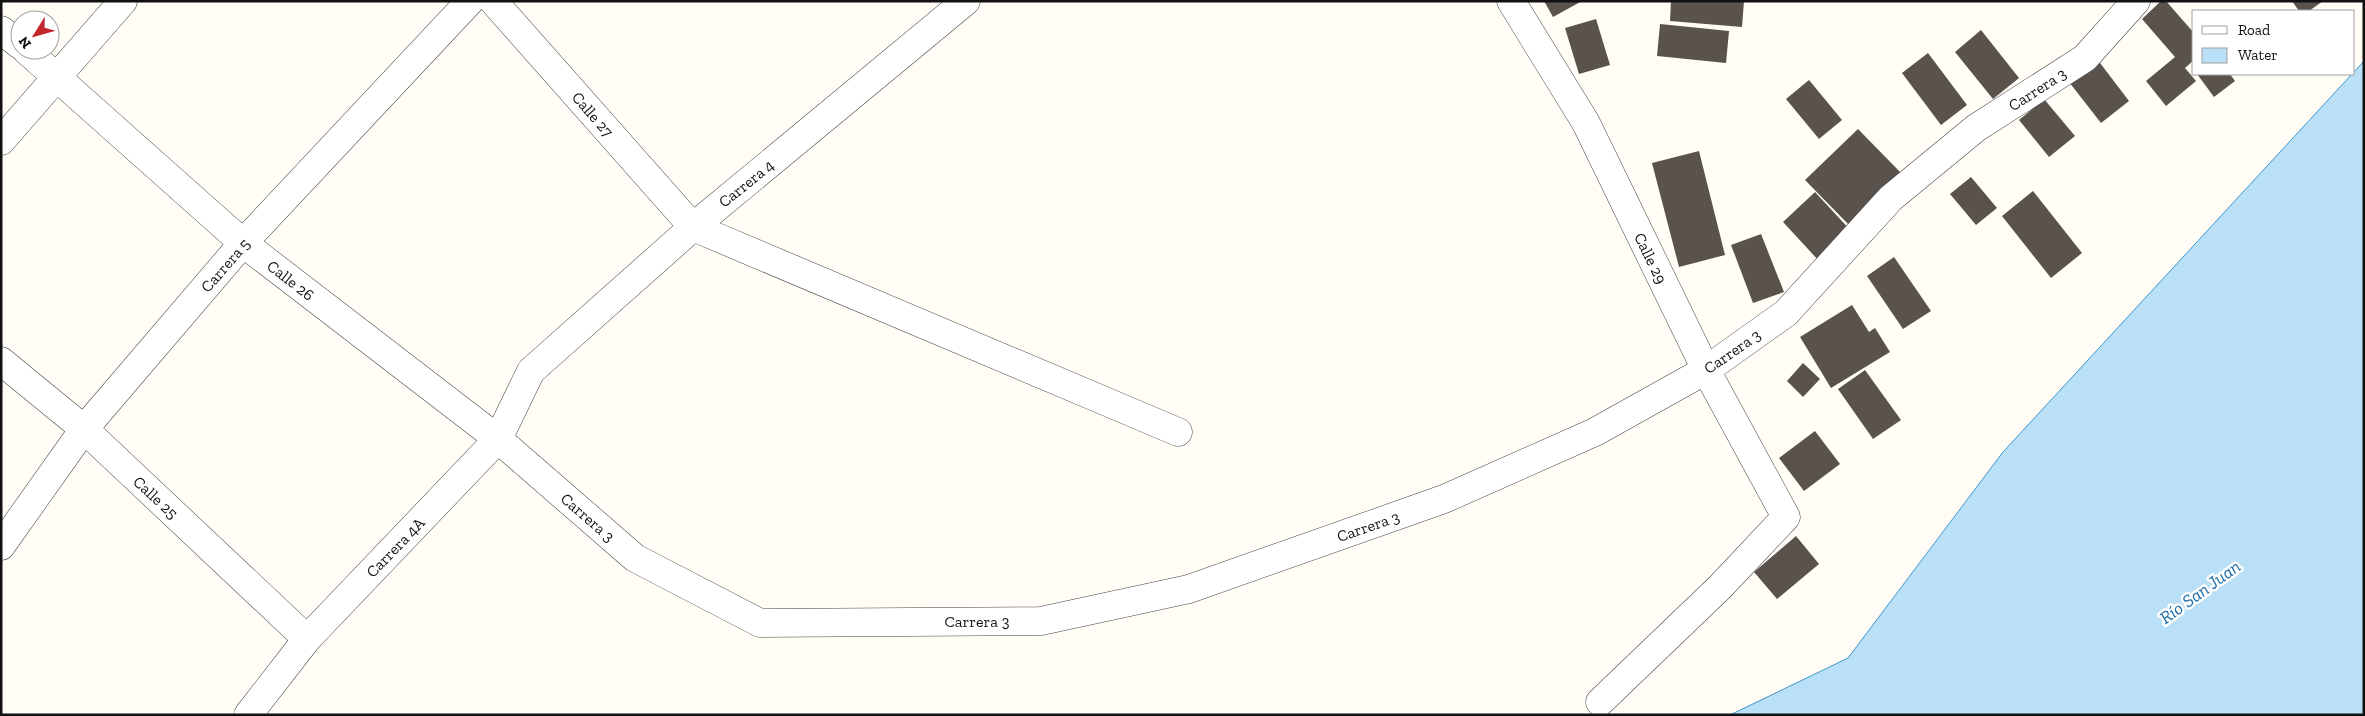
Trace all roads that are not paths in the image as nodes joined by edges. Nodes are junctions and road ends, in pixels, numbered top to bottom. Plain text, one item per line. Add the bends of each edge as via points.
1 (124, 1) edge
2 (470, 1) edge
3 (493, 1) edge
4 (1511, 1) edge
5 (2136, 1) edge
6 (961, 3) edge
7 (38, 60) edge
8 (58, 77) junction
9 (1, 141) edge
10 (693, 227) junction
11 (243, 243) junction
12 (1, 361) edge
13 (1706, 370) junction
14 (531, 371) joint
15 (84, 429) junction
16 (1178, 432) dead end
17 (498, 439) junction
18 (1, 546) edge
19 (307, 638) junction
20 (1600, 702) dead end
21 (248, 715) edge

1 - 8 street
2 - 11 street, Carrera 5
3 - 10 street, Calle 27
4 - 13 street, Calle 29 via 1586,123
5 - 13 street, Carrera 3 via 2085,58 1976,128 1891,198 1786,313
6 - 10 street, Carrera 4
7 - 8 street, Calle 26
8 - 9 street
8 - 11 street, Calle 26
10 - 14 street, Carrera 4
10 - 16 street
11 - 15 street, Carrera 5
11 - 17 street, Calle 26
12 - 15 street, Calle 25
13 - 17 street, Carrera 3 via 1595,432 1444,499 1189,589 1041,620 760,622 635,558
13 - 20 street, Calle 29 via 1786,517 1720,587
14 - 17 street, Carrera 4A
15 - 18 street, Carrera 5
15 - 19 street, Calle 25
17 - 19 street, Carrera 4A
19 - 21 street, Carrera 4A

